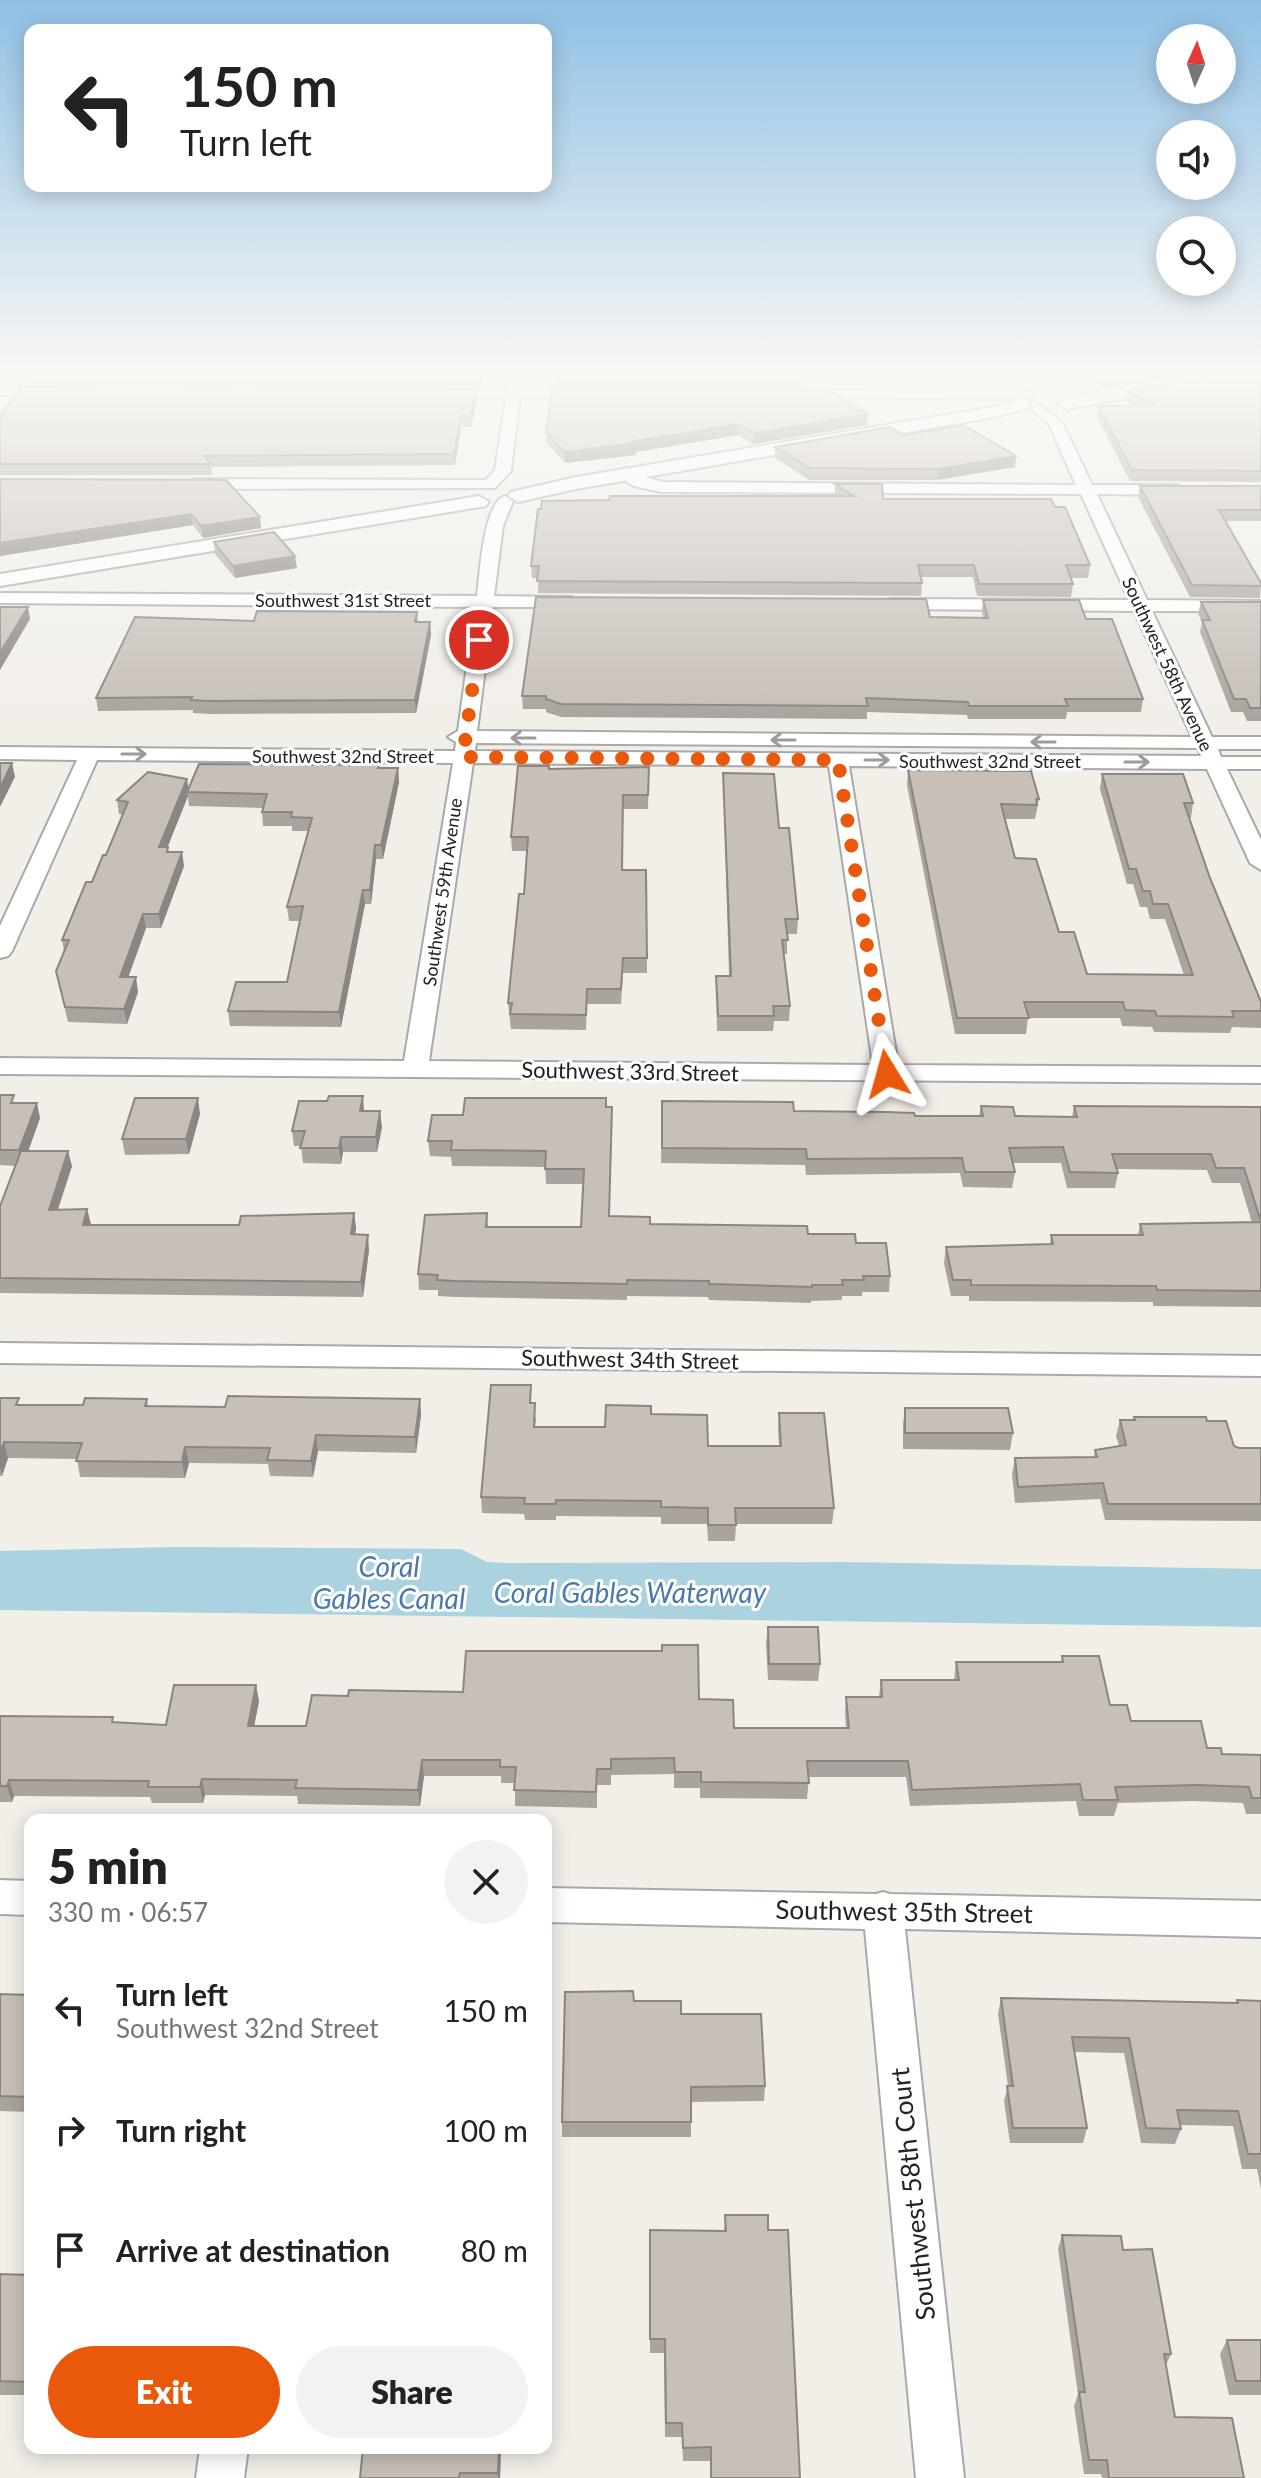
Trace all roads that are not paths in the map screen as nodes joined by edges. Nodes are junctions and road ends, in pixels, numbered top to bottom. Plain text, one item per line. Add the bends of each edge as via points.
1 (454, 488) edge
2 (496, 488) edge
3 (529, 488) edge
4 (798, 488) edge
5 (1086, 489) junction
6 (1188, 490) edge
7 (495, 491) junction
8 (0, 580) edge
9 (0, 598) edge
10 (483, 601) junction
11 (595, 602) edge
12 (877, 604) edge
13 (1140, 605) junction
14 (1261, 606) edge
15 (0, 734) edge
16 (1205, 743) junction
17 (1261, 743) edge
18 (464, 747) junction
19 (0, 753) edge
20 (90, 754) junction
21 (838, 760) junction
22 (1214, 762) junction
23 (1261, 763) edge
24 (1261, 863) edge
25 (0, 951) edge
26 (0, 1066) edge
27 (415, 1069) junction
28 (887, 1074) junction
29 (1261, 1075) edge
30 (0, 1353) edge
31 (1261, 1366) edge
32 (0, 1897) edge
33 (24, 1898) edge
34 (552, 1905) edge
35 (883, 1909) junction
36 (1261, 1919) edge
37 (223, 2454) edge
38 (220, 2478) edge
39 (940, 2478) edge

1 - 7 street
2 - 7 street
3 - 7 street
4 - 5 street
5 - 6 street
5 - 13 street, Southwest 58th Avenue
7 - 8 street via 417,510
7 - 10 street, Southwest 59th Avenue
9 - 10 street, Southwest 31st Street
10 - 11 street, Southwest 31st Street
10 - 18 street, Southwest 59th Avenue
12 - 13 street
13 - 14 street
13 - 16 street, Southwest 58th Avenue
15 - 18 street, Southwest 32nd Street
16 - 17 street, Southwest 32nd Street
16 -> 18 street, Southwest 32nd Street
16 - 22 street, Southwest 58th Avenue
20 -> 18 street, Southwest 32nd Street
18 - 21 street, Southwest 32nd Street
18 - 27 street, Southwest 59th Avenue
19 - 20 street, Southwest 32nd Street
20 - 25 street
21 -> 22 street, Southwest 32nd Street
21 - 28 street
22 - 23 street, Southwest 32nd Street
22 - 24 street, Southwest 58th Avenue
26 - 27 street, Southwest 33rd Street
27 - 28 street, Southwest 33rd Street
28 - 29 street, Southwest 33rd Street
30 - 31 street, Southwest 34th Street
32 - 33 street
34 - 35 street, Southwest 35th Street
35 - 36 street, Southwest 35th Street
35 - 39 street, Southwest 58th Court
37 - 38 street

